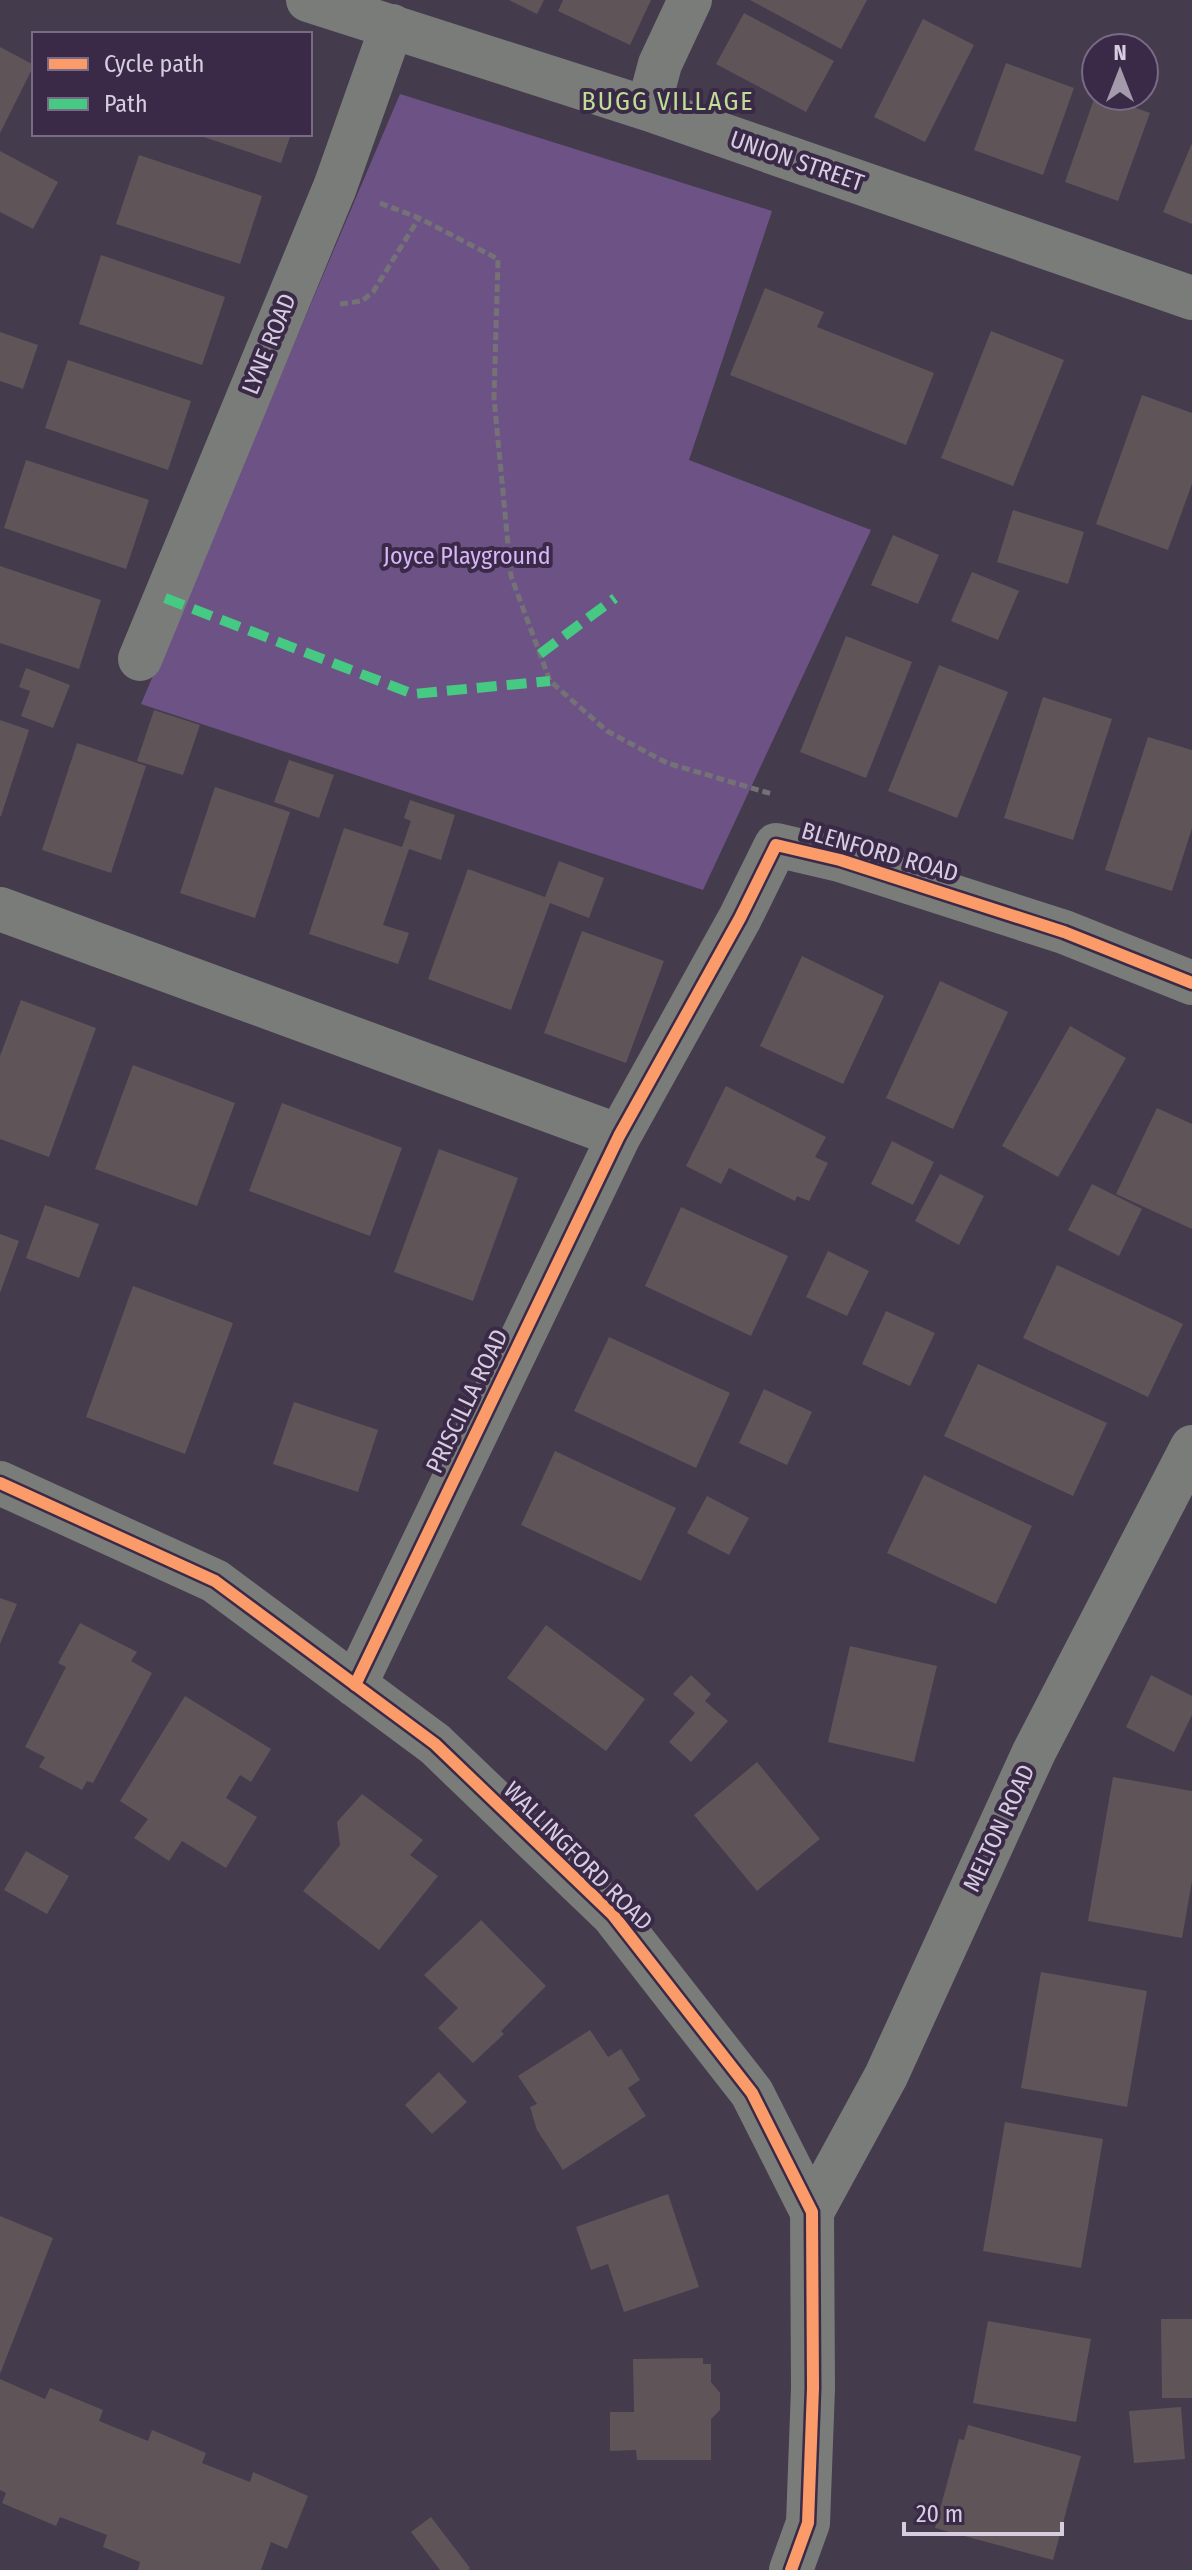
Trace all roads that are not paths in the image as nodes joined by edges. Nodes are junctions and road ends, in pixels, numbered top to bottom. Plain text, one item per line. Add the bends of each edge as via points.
1 (308, 0) edge
2 (690, 0) edge
3 (392, 26) junction
4 (648, 109) junction
5 (1192, 298) edge
6 (140, 659) dead end
7 (0, 909) edge
8 (1192, 983) edge
9 (619, 1136) junction
10 (1192, 1447) edge
11 (0, 1483) edge
12 (355, 1685) junction
13 (812, 2212) junction
14 (791, 2570) edge

1 - 3 street, UNION STREET
2 - 4 street via 660,64
3 - 4 street, UNION STREET
3 - 6 street, LYNE ROAD via 335,187
4 - 5 street, UNION STREET
7 - 9 street
8 - 9 street, BLENFORD ROAD via 1064,932 840,860 776,845
9 - 12 street, PRISCILLA ROAD
10 - 13 street, MELTON ROAD via 1034,1752 886,2076
11 - 12 street, WALLINGFORD ROAD via 215,1581
12 - 13 street, WALLINGFORD ROAD via 435,1744 613,1915 752,2093
13 - 14 street, WALLINGFORD ROAD via 808,2523

